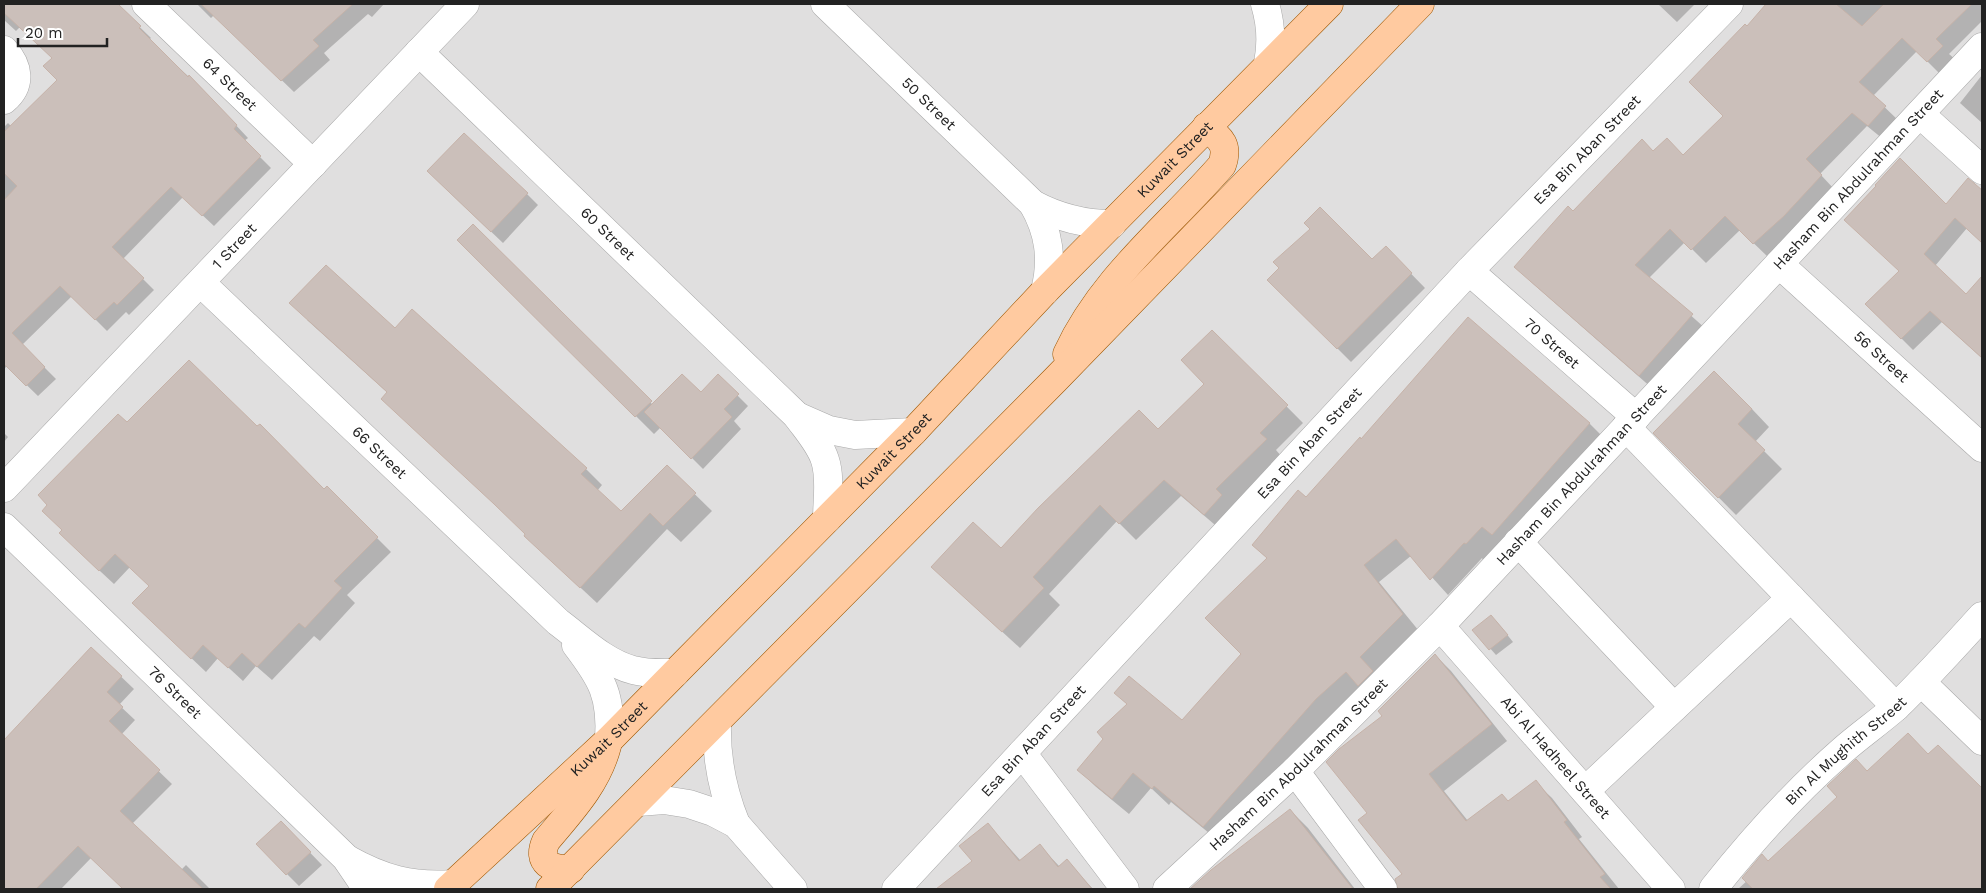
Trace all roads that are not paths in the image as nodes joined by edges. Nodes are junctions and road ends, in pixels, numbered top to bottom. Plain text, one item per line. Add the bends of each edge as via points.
1 (146, 4) edge
2 (465, 4) edge
3 (825, 4) edge
4 (1265, 4) edge
5 (1329, 4) edge
6 (1420, 4) edge
7 (1728, 4) edge
8 (1982, 47) edge
9 (4, 50) edge
10 (419, 52) junction
11 (1268, 64) junction
12 (4, 100) edge
13 (1920, 114) junction
14 (1206, 127) junction
15 (313, 164) junction
16 (1982, 170) edge
17 (1033, 204) junction
18 (1112, 224) junction
19 (1779, 264) junction
20 (1469, 271) junction
21 (201, 283) junction
22 (1045, 291) junction
23 (1055, 380) junction
24 (798, 416) junction
25 (1631, 422) junction
26 (913, 432) junction
27 (1982, 448) edge
28 (4, 488) edge
29 (827, 519) junction
30 (4, 528) edge
31 (1518, 542) junction
32 (1791, 598) junction
33 (1982, 616) edge
34 (558, 622) junction
35 (1440, 626) junction
36 (676, 673) junction
37 (1921, 682) junction
38 (1674, 707) junction
39 (1896, 707) junction
40 (717, 723) junction
41 (609, 740) junction
42 (1982, 741) edge
43 (1022, 753) junction
44 (1295, 771) junction
45 (1585, 791) junction
46 (638, 802) junction
47 (736, 824) junction
48 (346, 858) junction
49 (571, 869) junction
50 (450, 887) edge
51 (367, 889) edge
52 (550, 889) edge
53 (793, 889) edge
54 (896, 889) edge
55 (1125, 889) edge
56 (1167, 889) edge
57 (1383, 889) edge
58 (1672, 889) edge
59 (1713, 889) edge

1 - 15 street, 64 Street
2 - 10 street, 1 Street
3 - 17 street, 50 Street
4 - 11 street via 1271,33
5 - 11 main road, Kuwait Street
6 - 23 main road
7 - 20 street, Esa Bin Aban Street
8 - 13 street, Hasham Bin Abdulrahman Street
9 - 12 street via 12,60 16,74 13,90
10 - 15 street, 1 Street
10 - 24 street, 60 Street
11 - 14 main road, Kuwait Street
13 - 16 street
13 - 19 street, Hasham Bin Abdulrahman Street
14 - 18 main road, Kuwait Street
14 - 23 main road via 1224,145 1226,155 1222,165 1124,267 1069,350
15 - 21 street, 1 Street
17 - 18 street, 50 Street via 1063,218
17 - 22 street, 50 Street via 1049,246 1049,276
18 - 22 main road, Kuwait Street
19 - 25 street, Hasham Bin Abdulrahman Street
19 - 27 street, 56 Street
20 - 25 street, 70 Street
20 - 43 street, Esa Bin Aban Street
21 - 28 street, 1 Street
21 - 34 street, 66 Street
22 - 26 main road, Kuwait Street
23 - 40 main road
24 - 26 street, 60 Street via 829,430 854,435
24 - 29 street, 60 Street via 825,460
25 - 31 street, Hasham Bin Abdulrahman Street
25 - 32 street, 70 Street
26 - 29 main road, Kuwait Street
29 - 36 main road, Kuwait Street
30 - 48 street, 76 Street
31 - 35 street, Hasham Bin Abdulrahman Street
31 - 38 street
32 - 38 street
32 - 39 street, 70 Street
33 - 37 street, Bin Al Mughith Street
34 - 36 street, 66 Street via 622,666 645,673
34 - 41 street, 66 Street via 603,684 609,702
35 - 44 street, Hasham Bin Abdulrahman Street
35 - 45 street, Abi Al Hadheel Street
36 - 41 main road, Kuwait Street
37 - 39 street, Bin Al Mughith Street
37 - 42 street
38 - 45 street
39 - 59 street, Bin Al Mughith Street via 1843,750 1803,789
40 - 46 main road
40 - 47 street via 719,775
41 - 49 main road via 598,773 589,788 543,848 543,856 553,868
41 - 50 main road, Kuwait Street
43 - 54 street, Esa Bin Aban Street
43 - 55 street
44 - 56 street, Hasham Bin Abdulrahman Street
44 - 57 street
45 - 58 street, Abi Al Hadheel Street
46 - 47 street via 664,800 689,804
46 - 49 main road
47 - 53 street
48 - 50 street, 76 Street via 371,872 403,883
48 - 51 street, 76 Street
49 - 52 main road

